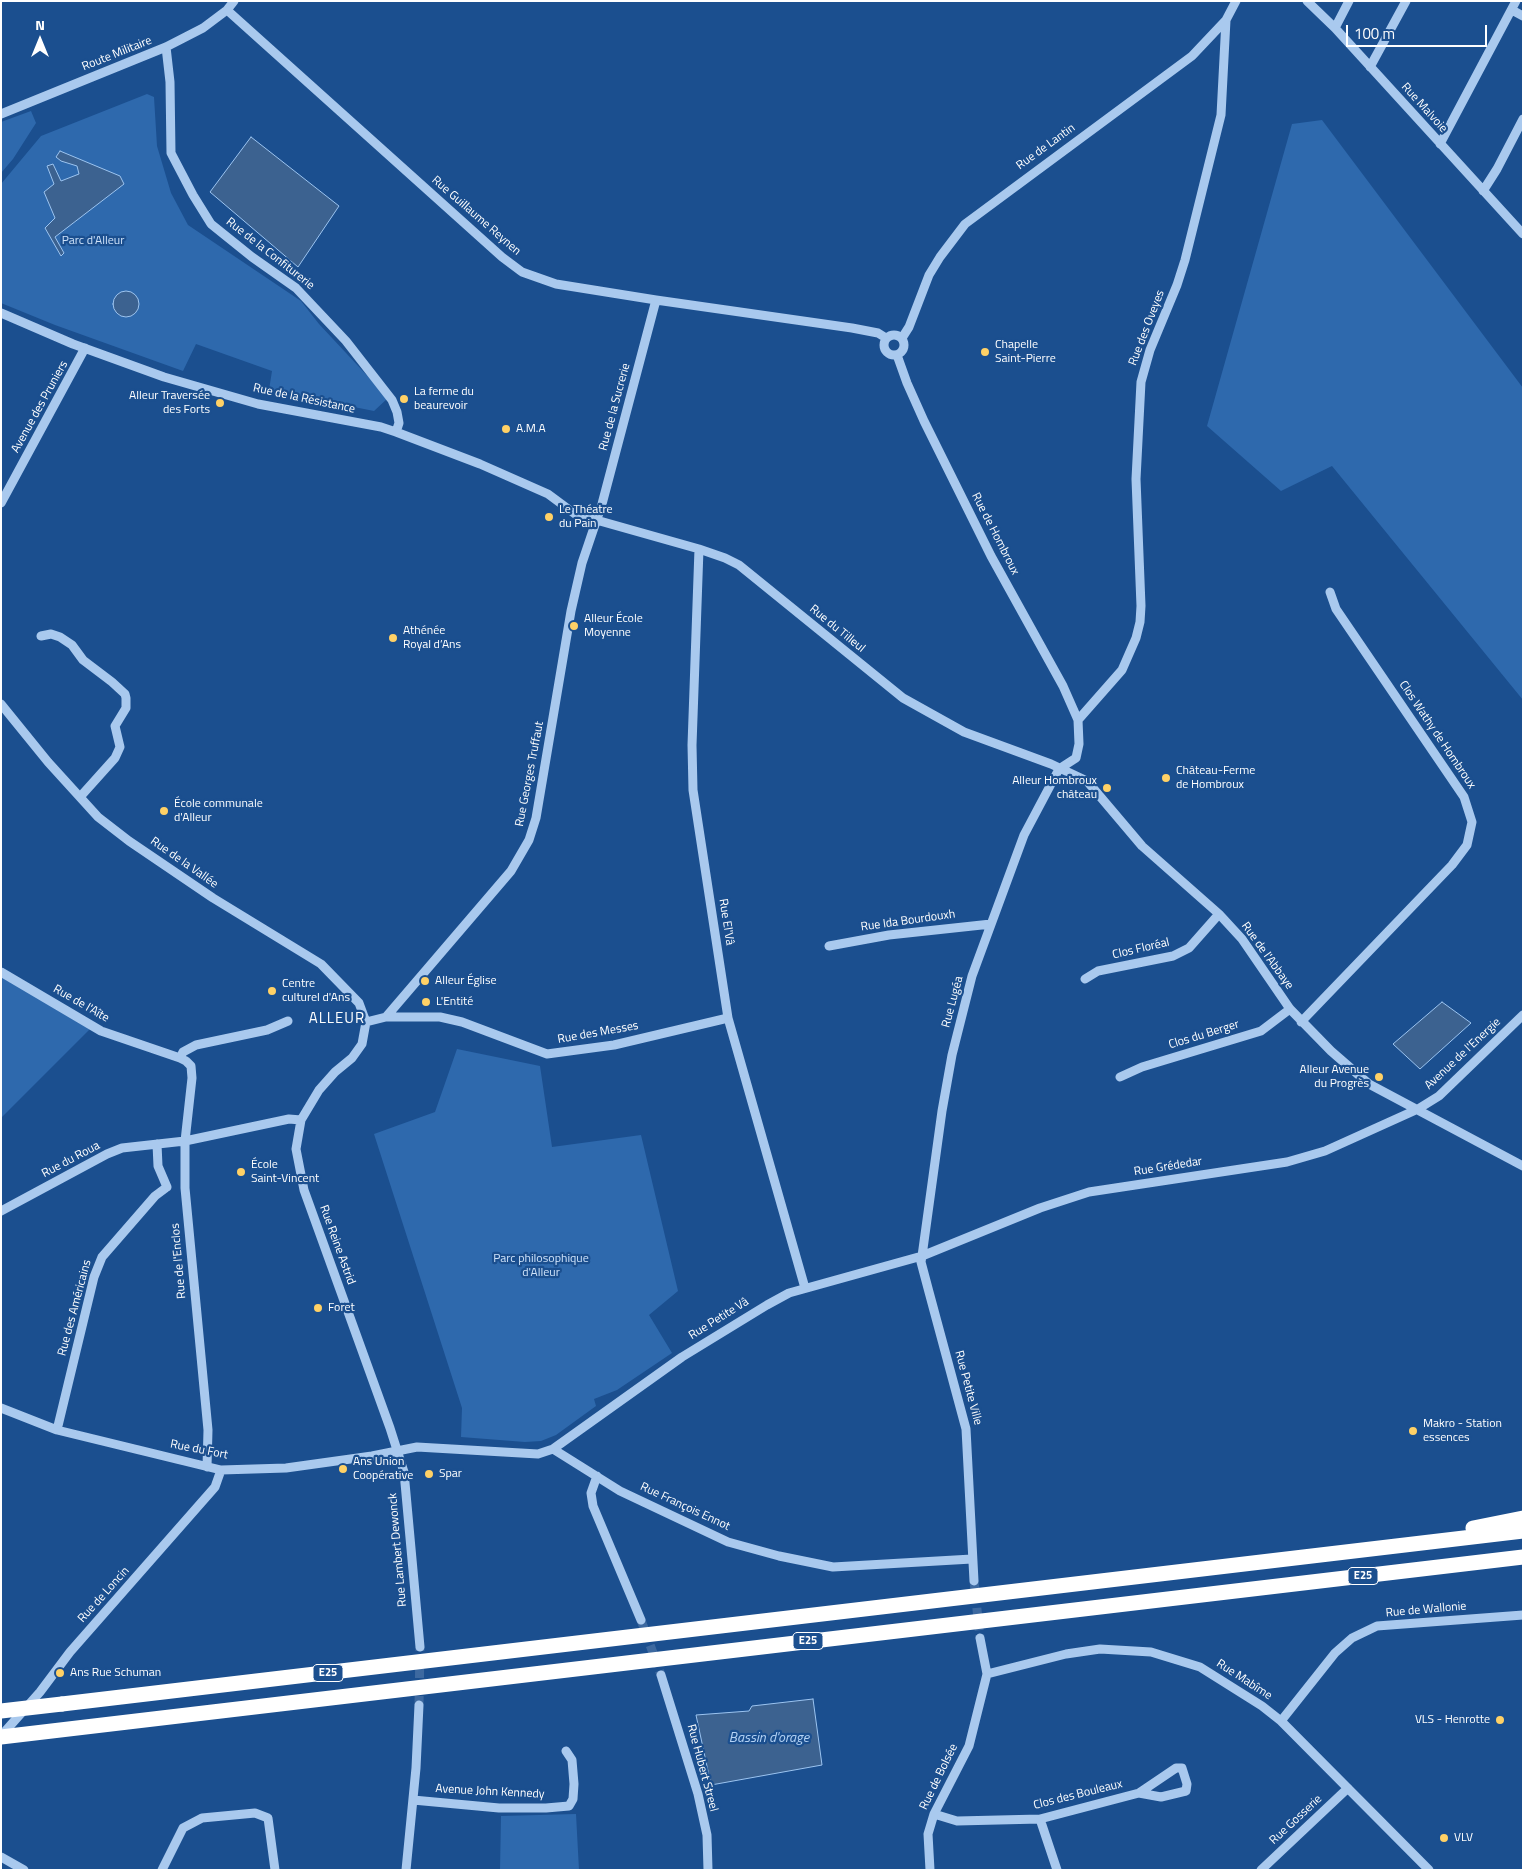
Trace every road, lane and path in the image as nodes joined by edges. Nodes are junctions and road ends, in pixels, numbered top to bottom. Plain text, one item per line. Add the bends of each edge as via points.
1 (234, 1) edge
2 (1236, 1) edge
3 (1307, 1) edge
4 (1349, 1) edge
5 (1406, 1) edge
6 (1516, 1) edge
7 (227, 10) junction
8 (1512, 10) junction
9 (1523, 16) edge
10 (1226, 20) junction
11 (1335, 28) junction
12 (166, 47) junction
13 (1370, 67) junction
14 (1, 114) edge
15 (1523, 119) edge
16 (1440, 144) junction
17 (1483, 190) junction
18 (1523, 234) edge
19 (656, 300) junction
20 (1, 313) edge
21 (886, 338) junction
22 (902, 338) junction
23 (85, 348) junction
24 (897, 355) junction
25 (396, 432) junction
26 (1, 503) edge
27 (596, 519) junction
28 (698, 549) junction
29 (1330, 592) dead end
30 (41, 636) dead end
31 (1, 704) edge
32 (1078, 720) junction
33 (1060, 769) junction
34 (80, 797) junction
35 (1219, 914) junction
36 (991, 924) junction
37 (829, 946) dead end
38 (1, 972) edge
39 (1085, 978) dead end
40 (1290, 1009) junction
41 (1523, 1015) edge
42 (386, 1017) junction
43 (728, 1018) junction
44 (288, 1021) dead end
45 (366, 1022) junction
46 (1301, 1022) junction
47 (180, 1058) junction
48 (1120, 1077) dead end
49 (1418, 1109) junction
50 (301, 1120) junction
51 (185, 1141) junction
52 (157, 1144) junction
53 (1523, 1166) edge
54 (167, 1187) junction
55 (185, 1188) junction
56 (1, 1211) edge
57 (922, 1256) junction
58 (805, 1288) junction
59 (1, 1408) edge
60 (57, 1430) junction
61 (553, 1449) junction
62 (398, 1451) junction
63 (207, 1467) junction
64 (221, 1470) junction
65 (597, 1476) junction
66 (1523, 1518) edge
67 (1523, 1531) edge
68 (1523, 1557) edge
69 (972, 1559) junction
70 (1260, 1563) junction
71 (974, 1581) tunnel mouth
72 (1523, 1615) edge
73 (641, 1620) tunnel mouth
74 (980, 1638) tunnel mouth
75 (420, 1647) tunnel mouth
76 (987, 1674) junction
77 (661, 1675) tunnel mouth
78 (419, 1705) tunnel mouth
79 (1, 1711) edge
80 (1281, 1721) junction
81 (1, 1736) edge
82 (566, 1751) dead end
83 (1348, 1788) junction
84 (1139, 1793) junction
85 (413, 1800) junction
86 (934, 1814) junction
87 (1040, 1819) junction
88 (1, 1857) edge
89 (22, 1869) edge
90 (162, 1870) edge
91 (275, 1870) edge
92 (406, 1870) edge
93 (708, 1870) edge
94 (930, 1870) edge
95 (1057, 1870) edge
96 (1261, 1870) edge
97 (1429, 1870) edge

1 - 7 street, Route Militaire
2 - 10 street, Rue de Lantin
3 - 11 street, Rue Malvoie
4 - 11 street
5 - 13 street
6 - 8 street
7 - 12 street, Route Militaire via 203,28
7 - 19 street, Rue Guillaume Reynen via 522,272 556,284
8 - 9 street
8 - 16 street
10 - 22 street, Rue de Lantin via 1192,56 965,224 929,275
10 - 32 street, Rue des Oveyes via 1221,115 1185,260 1141,382 1136,480 1141,614 1138,630 1122,670
11 - 13 street, Rue Malvoie
12 - 14 street, Route Militaire
12 - 25 street, Rue de la Confiturerie via 171,153 193,195 211,224 296,288 346,341 392,400 398,412
13 - 16 street, Rue Malvoie
15 - 17 street
16 - 17 street, Rue Malvoie
17 - 18 street, Rue Malvoie
19 - 21 street, Rue Guillaume Reynen via 852,328 878,333
19 - 27 street, Rue de la Sucrerie
20 - 23 street, Rue de la Résistance
21 - 22 street via 896,335
21 - 24 street via 886,351
22 - 24 street via 903,350
23 - 25 street, Rue de la Résistance via 164,378 258,404
23 - 26 street, Avenue des Pruniers
24 - 32 street, Rue de Hombroux via 917,406 991,556 1063,686
25 - 27 street, Rue de la Résistance via 480,464 548,494 575,514
27 - 28 street, Rue du Tilleul
27 - 42 street, Rue Georges Truffaut via 571,611 536,818 529,840 511,870
28 - 33 street, Rue du Tilleul via 739,565 904,698 964,732
28 - 43 street, Rue El'Vâ via 692,790
29 - 46 street, Clos Wathy de Hombroux via 1336,609 1464,797 1472,822 1467,845 1452,864
30 - 34 street via 60,637 126,698 126,708 115,726 120,747 118,752
31 - 34 street, Rue de la Vallée
32 - 33 street, Rue Lugéa via 1076,758
33 - 35 street, Rue de l'Abbaye via 1087,781 1142,846
33 - 36 street, Rue Lugéa via 1024,835
34 - 45 street, Rue de la Vallée via 129,841 213,898 321,964 359,1003
35 - 39 street, Clos Floréal via 1188,948 1173,956 1098,971
35 - 40 street, Rue de l'Abbaye via 1242,939
36 - 37 street, Rue Ida Bourdouxh via 889,935
36 - 57 street, Rue Lugéa via 972,976 952,1055
38 - 47 street, Rue de l'Aîte via 101,1031
40 - 46 street, Rue de l'Abbaye
40 - 48 street, Clos du Berger via 1261,1031 1142,1067
41 - 49 street, Avenue de l'Energie via 1439,1096
42 - 43 street, Rue des Messes via 454,1020 547,1054 614,1045
42 - 45 street
43 - 58 street, Rue El'Vâ
44 - 47 street via 267,1030 196,1045
45 - 50 street, Rue Reine Astrid via 362,1044 319,1090
46 - 49 street, Rue de l'Abbaye via 1369,1084
47 - 51 street, Rue de l'Enclos via 191,1066 192,1071
49 - 53 street, Rue de l'Abbaye
49 - 57 street, Rue Grédedar via 1325,1151 1287,1162 1089,1192 1040,1208
50 - 51 street, Rue du Roua via 280,1121
50 - 62 street, Rue Reine Astrid via 296,1149 304,1190
51 - 52 street, Rue du Roua
51 - 55 street, Rue de l'Enclos
52 - 54 street via 158,1166
52 - 56 street, Rue du Roua via 122,1148 107,1154
54 - 55 street
54 - 60 street, Rue des Américains via 154,1196 102,1257 94,1277
55 - 63 street, Rue de l'Enclos via 208,1430
57 - 58 street, Rue Petite Vâ
57 - 69 street, Rue Petite Ville via 966,1429
58 - 61 street, Rue Petite Vâ via 766,1304 682,1356
59 - 60 street, Rue du Fort
60 - 63 street, Rue du Fort
61 - 62 street via 538,1454 417,1447
61 - 65 street, Rue François Ennot
62 - 64 street, Rue du Fort via 286,1468
62 - 75 street, Rue Lambert Dewonck via 404,1472
63 - 64 street, Rue du Fort
64 - 81 street, Rue de Loncin via 215,1487
65 - 69 street, Rue François Ennot via 620,1491 728,1542 779,1556 833,1567
65 - 73 street via 591,1493 592,1506
66 - 70 highway via 1284,1553
67 - 70 highway, E25
68 - 81 highway, E25
69 - 71 street, Rue Petite Ville
70 - 79 highway, E25, bridge
72 - 80 street, Rue de Wallonie via 1377,1626 1352,1638 1335,1653
74 - 76 street, Rue de Bolsée
76 - 80 street, Rue Mabîme via 1092,1650 1151,1652 1200,1667
76 - 86 street, Rue de Bolsée via 969,1746
77 - 93 street, Rue Hubert Streel via 698,1794 707,1835
78 - 85 street
80 - 83 street, Rue Mabîme
82 - 85 street, Avenue John Kennedy via 572,1760 574,1784 569,1806 499,1808
83 - 96 street, Rue Gosserie
83 - 97 street, Rue Mabîme
84 - 84 street, Clos des Bouleaux via 1161,1797 1186,1791 1182,1768 1176,1768
84 - 87 street, Clos des Bouleaux
85 - 92 street
86 - 87 street, Clos des Bouleaux via 957,1821
86 - 94 street, Rue de Bolsée via 928,1834
87 - 95 street
88 - 89 street
90 - 91 street via 183,1828 202,1818 255,1813 268,1818

